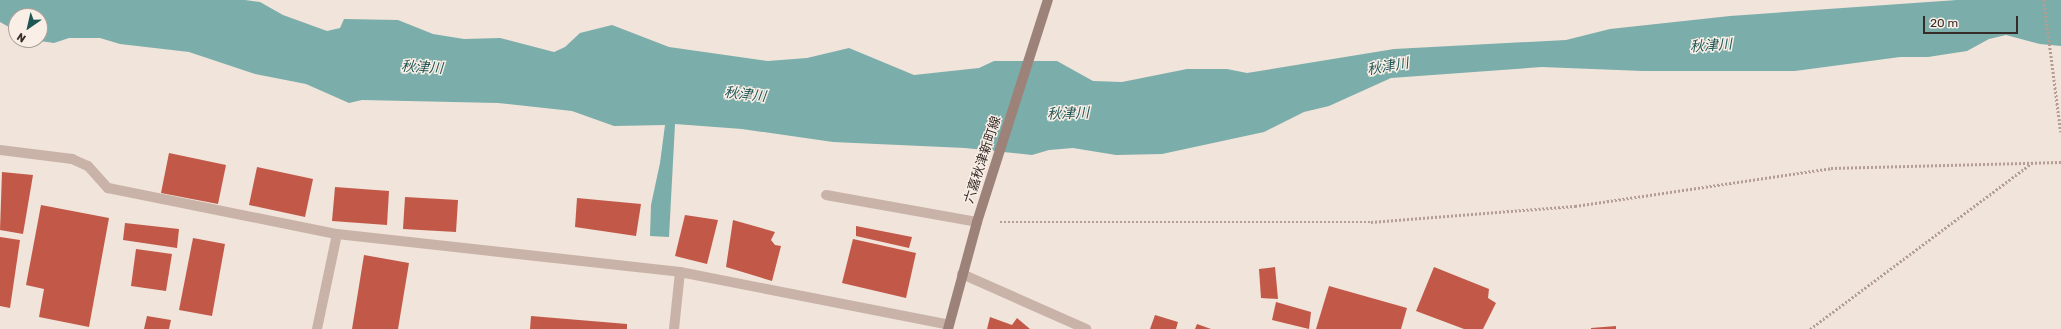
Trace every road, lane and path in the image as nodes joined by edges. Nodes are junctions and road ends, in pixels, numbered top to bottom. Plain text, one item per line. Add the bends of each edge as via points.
1 (1048, 0) edge
2 (2044, 0) edge
3 (2061, 132) edge
4 (0, 150) edge
5 (2061, 162) edge
6 (2032, 163) junction
7 (826, 195) dead end
8 (977, 222) junction
9 (337, 234) junction
10 (680, 272) junction
11 (962, 274) junction
12 (948, 327) edge
13 (317, 329) edge
14 (674, 329) edge
15 (1086, 329) edge
16 (1810, 329) edge

1 - 8 main road, 六嘉秋津新町線
2 - 3 path
4 - 9 street via 72,159 88,166 108,188
5 - 6 path
6 - 8 path via 1831,168 1575,206 1371,222
6 - 16 path
7 - 8 street
8 - 11 main road, 六嘉秋津新町線
9 - 10 street
9 - 13 street
10 - 12 street
10 - 14 street
11 - 12 main road, 六嘉秋津新町線
11 - 15 street

